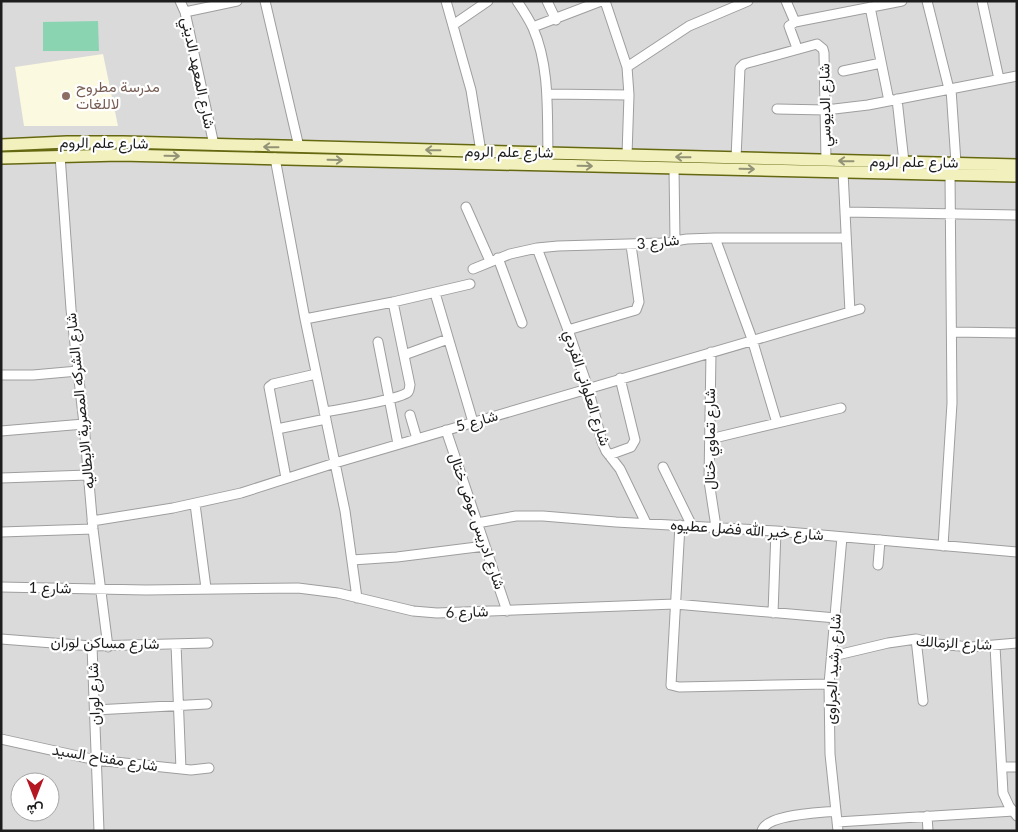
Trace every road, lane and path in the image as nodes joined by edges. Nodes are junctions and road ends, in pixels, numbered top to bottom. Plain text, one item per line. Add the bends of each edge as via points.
1 (180, 1) edge
2 (237, 1) edge
3 (265, 1) edge
4 (446, 1) edge
5 (488, 1) edge
6 (517, 1) edge
7 (547, 1) edge
8 (601, 1) edge
9 (605, 1) edge
10 (748, 1) edge
11 (786, 1) edge
12 (842, 1) edge
13 (902, 1) edge
14 (927, 1) edge
15 (982, 1) edge
16 (870, 7) junction
17 (846, 11) junction
18 (185, 12) junction
19 (556, 20) junction
20 (795, 22) junction
21 (453, 24) junction
22 (533, 28) junction
23 (797, 48) junction
24 (880, 63) junction
25 (627, 67) junction
26 (844, 71) dead end
27 (1017, 76) edge
28 (999, 80) junction
29 (950, 89) junction
30 (547, 94) junction
31 (629, 95) junction
32 (893, 100) junction
33 (777, 109) dead end
34 (826, 110) junction
35 (1, 145) edge
36 (214, 145) junction
37 (299, 147) junction
38 (481, 152) junction
39 (60, 155) junction
40 (627, 155) junction
41 (554, 157) junction
42 (1, 158) edge
43 (275, 158) junction
44 (736, 158) junction
45 (826, 160) junction
46 (904, 162) junction
47 (956, 163) junction
48 (1017, 165) edge
49 (888, 167) junction
50 (674, 168) junction
51 (843, 172) junction
52 (950, 174) junction
53 (1017, 176) edge
54 (466, 207) dead end
55 (845, 212) junction
56 (951, 213) junction
57 (1017, 215) edge
58 (715, 238) junction
59 (846, 238) junction
60 (675, 241) junction
61 (631, 245) junction
62 (537, 248) junction
63 (494, 260) junction
64 (473, 269) dead end
65 (470, 284) dead end
66 (435, 293) junction
67 (393, 302) junction
68 (860, 309) dead end
69 (850, 312) junction
70 (305, 319) junction
71 (522, 323) dead end
72 (568, 330) junction
73 (952, 332) junction
74 (1017, 334) edge
75 (448, 339) junction
76 (752, 339) junction
77 (378, 342) dead end
78 (711, 352) junction
79 (404, 355) junction
80 (78, 371) junction
81 (316, 374) junction
82 (1, 375) edge
83 (620, 378) junction
84 (588, 388) junction
85 (389, 399) junction
86 (841, 408) dead end
87 (410, 415) dead end
88 (325, 416) junction
89 (473, 422) junction
90 (777, 423) junction
91 (84, 424) junction
92 (276, 429) junction
93 (446, 430) junction
94 (1, 431) edge
95 (417, 438) junction
96 (710, 439) junction
97 (398, 444) junction
98 (609, 455) junction
99 (335, 463) junction
100 (663, 467) dead end
101 (88, 475) junction
102 (1, 478) edge
103 (286, 478) junction
104 (195, 504) junction
105 (478, 522) junction
106 (646, 524) junction
107 (92, 525) junction
108 (680, 526) junction
109 (692, 526) junction
110 (716, 526) junction
111 (776, 531) junction
112 (1, 532) edge
113 (842, 537) junction
114 (880, 540) junction
115 (485, 546) junction
116 (944, 546) junction
117 (1017, 552) edge
118 (352, 560) junction
119 (878, 565) dead end
120 (1, 587) edge
121 (206, 588) junction
122 (99, 589) junction
123 (357, 598) junction
124 (675, 604) junction
125 (508, 611) junction
126 (773, 612) junction
127 (836, 618) junction
128 (1, 639) edge
129 (916, 640) junction
130 (208, 643) dead end
131 (1017, 643) edge
132 (176, 644) junction
133 (92, 646) junction
134 (995, 646) junction
135 (108, 647) junction
136 (833, 656) junction
137 (829, 684) junction
138 (923, 701) dead end
139 (207, 704) dead end
140 (180, 705) junction
141 (95, 710) junction
142 (1, 739) edge
143 (96, 760) junction
144 (1002, 767) junction
145 (1017, 767) edge
146 (209, 768) dead end
147 (181, 769) junction
148 (1014, 809) edge
149 (836, 811) junction
150 (927, 816) junction
151 (837, 826) edge
152 (98, 831) edge
153 (762, 831) edge
154 (928, 831) edge

1 - 18 street, شارع المعهد الديني
2 - 18 street
3 - 37 street
4 - 21 street
5 - 21 street
6 - 22 street
7 - 19 street
8 - 19 street
9 - 25 street
10 - 25 street via 689,26
11 - 20 street
12 - 17 street
13 - 16 street
14 - 29 street
15 - 28 street
16 - 17 street
16 - 24 street
17 - 20 street
18 - 36 street, شارع المعهد الديني
19 - 22 street
20 - 23 street via 790,29
21 - 38 street via 471,90
22 - 30 street via 544,67
23 - 34 street, شارع الديوسي via 817,44 823,49
23 - 44 street via 740,68
24 - 26 street
24 - 32 street
25 - 31 street
27 - 28 street
28 - 29 street
29 - 32 street
29 - 47 street
30 - 31 street
30 - 41 street
31 - 40 street
32 - 34 street
32 - 46 street
33 - 34 street
34 - 45 street, شارع الديوسي
35 - 36 street, شارع علم الروم via 95,142
37 -> 36 street, شارع علم الروم
38 -> 37 street, شارع علم الروم
38 - 41 street, شارع علم الروم
39 - 42 street, شارع علم الروم
39 -> 43 street, شارع علم الروم
39 - 80 street, شارع الشركه المصرية الايطاليه via 68,283
40 - 41 street, شارع علم الروم
44 -> 40 street, شارع علم الروم
43 -> 41 street, شارع علم الروم
41 -> 50 street, شارع علم الروم
43 - 70 street
44 - 45 street, شارع علم الروم
49 -> 45 street, شارع علم الروم
46 - 47 street, شارع علم الروم
46 - 49 street, شارع علم الروم
47 - 48 street, شارع علم الروم
49 - 51 street, شارع علم الروم
49 - 52 street, شارع علم الروم
50 -> 51 street, شارع علم الروم
50 - 60 street
51 - 55 street
52 - 53 street, شارع علم الروم
52 - 56 street
54 - 63 street
55 - 56 street
55 - 59 street
56 - 57 street
56 - 73 street
58 - 59 street, شارع 3
58 - 60 street, شارع 3
58 - 76 street
59 - 69 street
60 - 61 street, شارع 3
61 - 62 street, شارع 3
61 - 72 street via 638,308
62 - 63 street, شارع 3
62 - 72 street, شارع العلوانى الفردي
63 - 64 street, شارع 3
63 - 71 street
65 - 66 street
66 - 67 street
66 - 75 street
67 - 70 street
67 - 79 street
68 - 69 street, شارع 5
69 - 76 street, شارع 5
70 - 81 street
72 - 84 street, شارع العلوانى الفردي
73 - 74 street
73 - 116 street via 951,439
75 - 79 street
75 - 89 street
76 - 78 street, شارع 5
76 - 90 street
77 - 85 street
78 - 83 street, شارع 5
78 - 96 street, شارع تماوي ختال
79 - 85 street via 409,390
80 - 82 street
80 - 91 street, شارع الشركه المصرية الايطاليه
81 - 88 street
81 - 92 street via 271,385 269,392
83 - 84 street, شارع 5
83 - 98 street via 635,440 631,447
84 - 89 street, شارع 5
84 - 98 street, شارع العلوانى الفردي via 602,442
85 - 88 street
85 - 97 street
86 - 90 street
87 - 95 street
88 - 92 street
88 - 99 street
89 - 93 street, شارع 5
90 - 96 street
91 - 94 street
91 - 101 street, شارع الشركه المصرية الايطاليه
92 - 103 street
93 - 95 street, شارع 5
93 - 105 street, شارع ادريس عوض ختال
95 - 97 street, شارع 5
96 - 110 street, شارع تماوي ختال via 709,481
97 - 99 street, شارع 5
98 - 106 street, شارع العلوانى الفردي via 620,468
99 - 103 street, شارع 5
99 - 118 street
100 - 109 street
101 - 102 street
101 - 107 street, شارع الشركه المصرية الايطاليه
103 - 104 street, شارع 5
104 - 107 street, شارع 5
104 - 121 street
105 - 106 street, شارع خير الله فضل عطيوه via 530,516
105 - 115 street, شارع ادريس عوض ختال
106 - 108 street, شارع خير الله فضل عطيوه
107 - 112 street, شارع 5
107 - 122 street, شارع الشركه المصرية الايطاليه
108 - 109 street, شارع خير الله فضل عطيوه
108 - 124 street
109 - 110 street, شارع خير الله فضل عطيوه
110 - 111 street, شارع خير الله فضل عطيوه
111 - 113 street, شارع خير الله فضل عطيوه
111 - 126 street
113 - 114 street, شارع خير الله فضل عطيوه
113 - 127 street, شارع رشيد الجراوى
114 - 116 street, شارع خير الله فضل عطيوه
114 - 119 street
115 - 118 street
115 - 125 street, شارع ادريس عوض ختال
116 - 117 street, شارع خير الله فضل عطيوه
118 - 123 street
120 - 122 street, شارع 1
121 - 122 street, شارع 6
121 - 123 street, شارع 6 via 298,588
122 - 135 street, شارع الشركه المصرية الايطاليه
123 - 125 street, شارع 6 via 425,613
124 - 125 street, شارع 6
124 - 126 street, شارع 6
124 - 137 street via 671,685
126 - 127 street, شارع 6
127 - 136 street, شارع رشيد الجراوى
128 - 133 street, شارع مساكن لوران
129 - 134 street, شارع الزمالك via 952,646
129 - 136 street, شارع الزمالك
129 - 138 street
130 - 132 street, شارع مساكن لوران
131 - 134 street, شارع الزمالك
132 - 135 street, شارع مساكن لوران
132 - 140 street
133 - 135 street, شارع مساكن لوران
133 - 141 street, شارع لوران
134 - 144 street
136 - 137 street, شارع رشيد الجراوى
137 - 149 street, شارع رشيد الجراوى via 830,754
139 - 140 street
140 - 141 street
140 - 147 street
141 - 143 street, شارع لوران
142 - 143 street, شارع مفتاح السيد
143 - 147 street, شارع مفتاح السيد
143 - 152 street, شارع لوران
144 - 145 street
144 - 148 street via 1003,793
146 - 147 street, شارع مفتاح السيد
148 - 150 street
149 - 151 street, شارع رشيد الجراوى
149 - 153 street via 782,818 767,823
150 - 151 street
150 - 154 street

